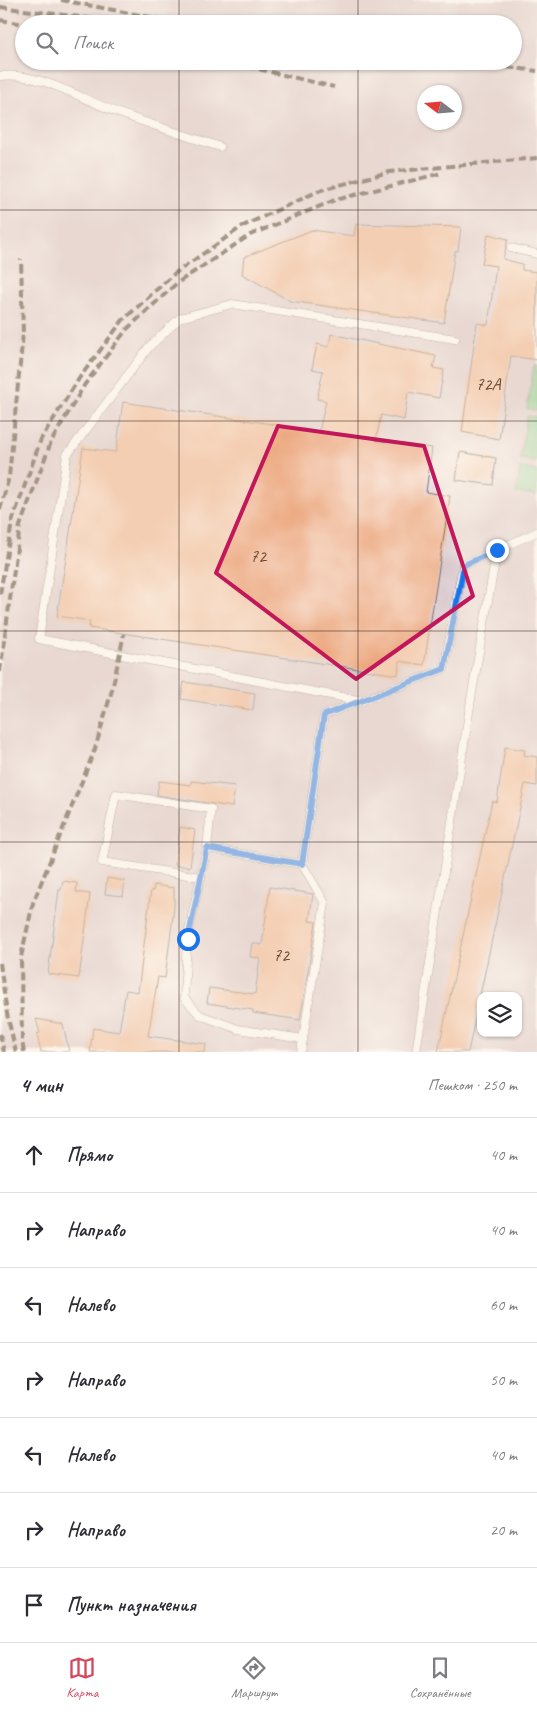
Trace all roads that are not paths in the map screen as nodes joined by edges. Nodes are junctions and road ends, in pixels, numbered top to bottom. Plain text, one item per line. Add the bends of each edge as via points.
1 (0, 76) edge
2 (220, 147) dead end
3 (511, 248) dead end
4 (537, 254) edge
5 (455, 339) dead end
6 (537, 532) edge
7 (497, 550) junction
8 (362, 701) junction
9 (207, 848) junction
10 (302, 864) junction
11 (201, 877) junction
12 (303, 1039) junction
13 (301, 1052) edge
14 (416, 1052) edge

1 - 2 lane via 12,74 33,78
3 - 4 lane
5 - 8 lane via 232,304 180,318 150,346 67,455 39,639
6 - 7 lane
7 - 8 lane via 464,565 444,669
7 - 14 lane
8 - 10 lane via 324,715
9 - 10 lane
9 - 11 lane
9 - 11 lane via 211,808 116,794 102,862
10 - 12 lane via 325,903
11 - 12 lane via 188,939 184,998 200,1015 238,1029
12 - 13 lane

